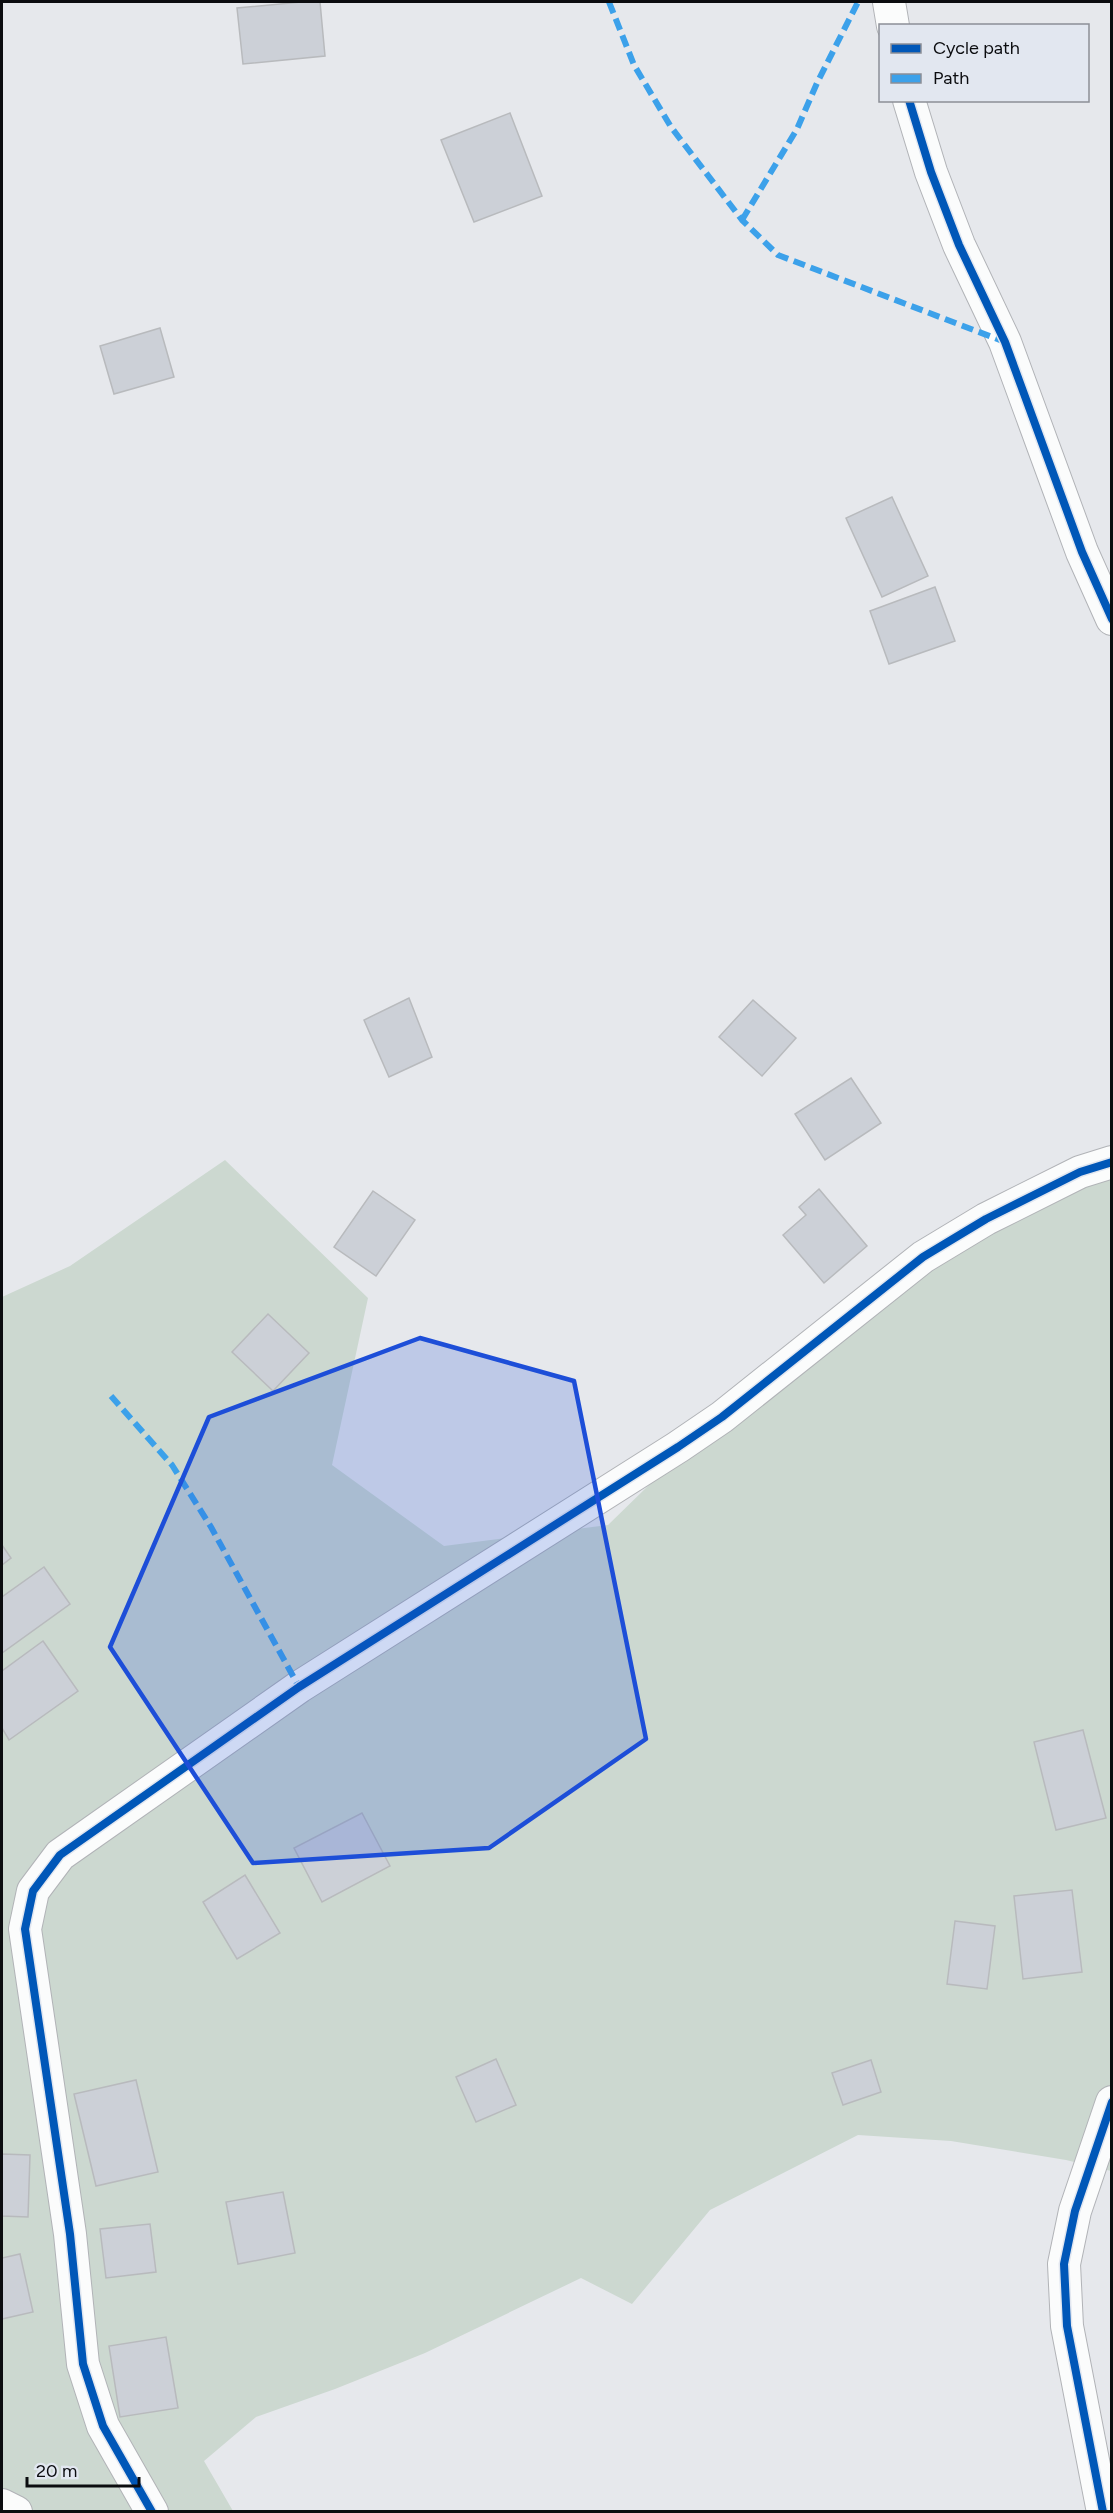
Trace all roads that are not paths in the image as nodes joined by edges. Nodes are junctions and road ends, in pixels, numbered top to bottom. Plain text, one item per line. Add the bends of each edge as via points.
1 (889, 2) edge
2 (893, 24) edge
3 (910, 102) edge
4 (1112, 619) edge
5 (1112, 1162) edge
6 (1112, 2102) edge
7 (2, 2505) edge
8 (16, 2511) edge
9 (152, 2511) edge
10 (1103, 2511) edge

1 - 2 street
3 - 4 street via 955,235 1005,342 1082,552
5 - 9 street via 1080,1172 986,1219 923,1257 713,1423 298,1687 60,1855 33,1891 25,1929 70,2234 83,2364 103,2426
6 - 10 street via 1075,2211 1064,2264 1066,2326
7 - 8 street

